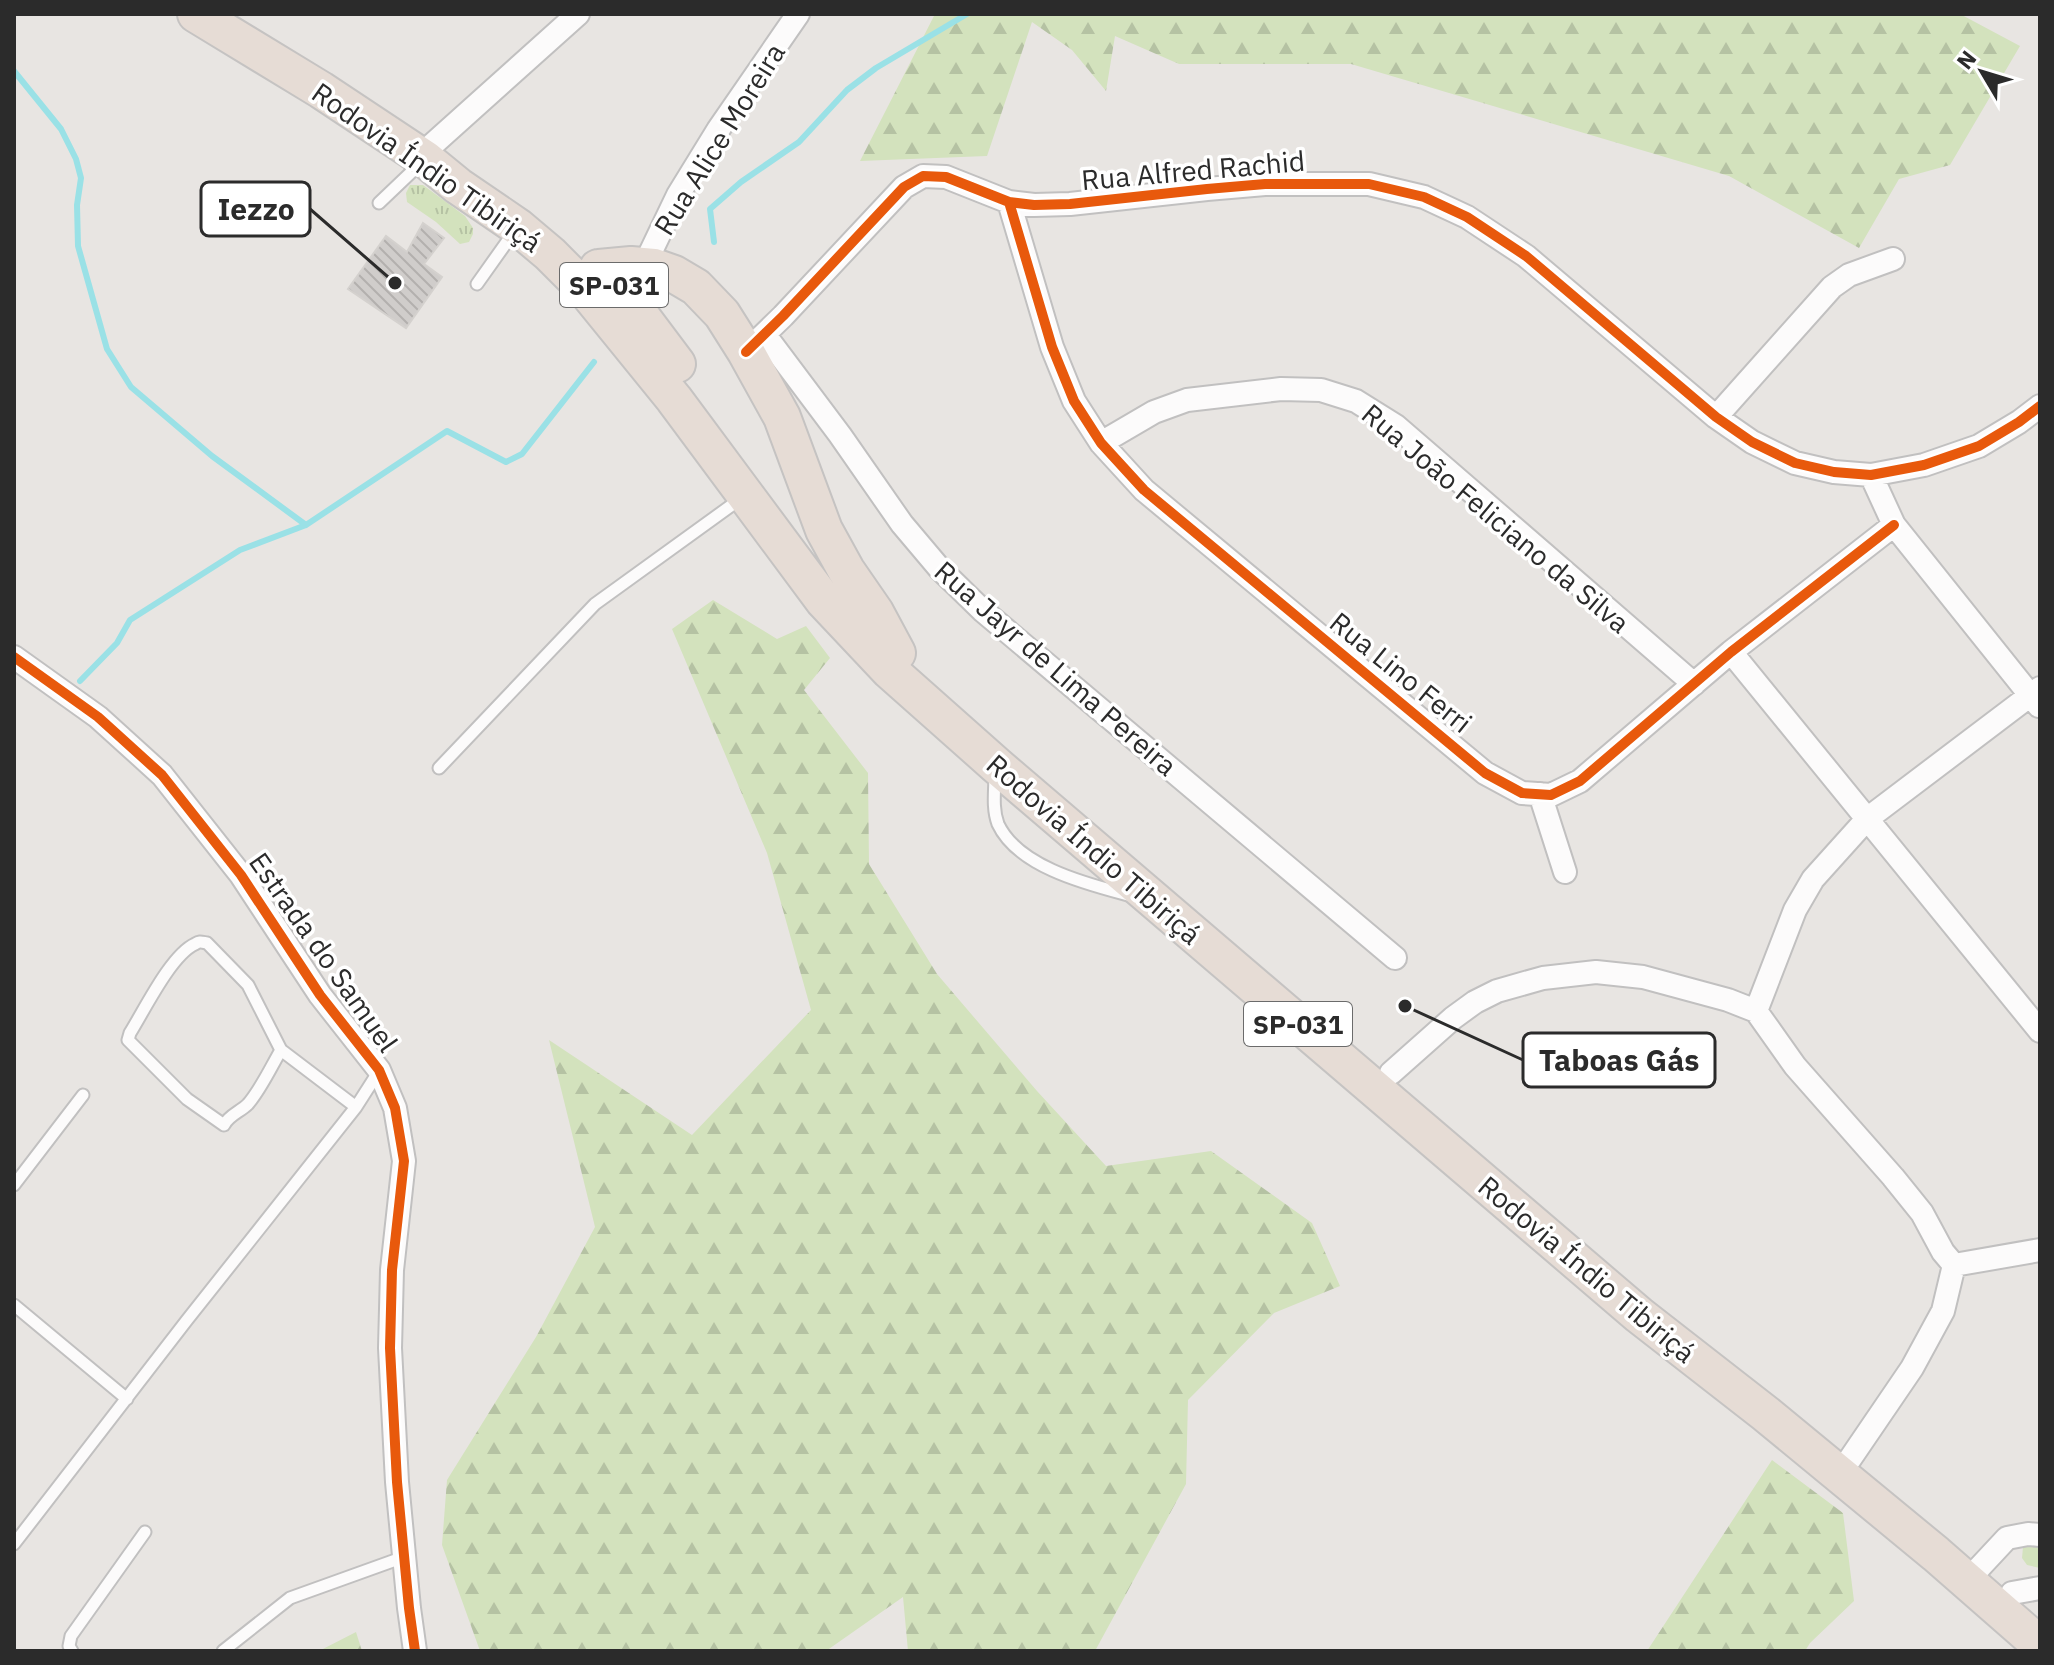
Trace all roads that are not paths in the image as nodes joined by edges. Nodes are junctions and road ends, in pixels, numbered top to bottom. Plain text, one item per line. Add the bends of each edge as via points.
1 (196, 14) edge
2 (236, 14) edge
3 (578, 14) edge
4 (798, 14) edge
5 (428, 152) junction
6 (1009, 202) junction
7 (379, 203) dead end
8 (518, 227) junction
9 (1893, 259) dead end
10 (644, 266) junction
11 (599, 268) junction
12 (477, 284) dead end
13 (756, 343) junction
14 (2040, 406) edge
15 (1716, 417) junction
16 (1101, 443) junction
17 (1871, 475) junction
18 (747, 494) junction
19 (1894, 525) junction
20 (1731, 652) junction
21 (897, 653) junction
22 (14, 657) edge
23 (1694, 684) junction
24 (2037, 697) edge
25 (996, 765) junction
26 (439, 768) dead end
27 (1540, 794) junction
28 (1867, 819) junction
29 (1565, 872) dead end
30 (1156, 901) junction
31 (1395, 958) dead end
32 (1756, 1011) junction
33 (2040, 1031) edge
34 (281, 1050) junction
35 (379, 1070) junction
36 (1391, 1073) junction
37 (83, 1095) dead end
38 (356, 1107) junction
39 (14, 1185) edge
40 (2040, 1250) edge
41 (1954, 1265) junction
42 (14, 1305) edge
43 (127, 1399) junction
44 (1850, 1459) junction
45 (145, 1532) dead end
46 (2040, 1535) edge
47 (14, 1544) edge
48 (404, 1557) junction
49 (1979, 1568) junction
50 (2026, 1590) edge
51 (2040, 1616) edge
52 (2040, 1645) edge
53 (72, 1651) edge
54 (223, 1651) edge
55 (415, 1651) edge

1 - 5 highway, Rodovia Índio Tibiriçá / SP-031
2 - 5 highway, Rodovia Índio Tibiriçá / SP-031
3 - 5 street
4 - 10 street, Rua Alice Moreira via 678,195
5 - 7 lane
5 - 8 highway, Rodovia Índio Tibiriçá / SP-031 via 458,186
5 - 11 highway, Rodovia Índio Tibiriçá / SP-031 via 526,209
6 - 13 street, Rua Alfred Rachid via 946,177 923,176 904,187
6 - 15 street, Rua Alfred Rachid via 1070,204 1265,184 1369,184 1424,197 1467,217 1526,256
6 - 16 street, Rua Lino Ferri via 1052,347 1074,401
8 - 12 lane
8 - 18 highway, Rodovia Índio Tibiriçá / SP-031 via 583,287
9 - 15 street via 1832,287
10 - 11 highway
10 - 13 highway via 696,287
11 - 21 highway, Rodovia Índio Tibiriçá / SP-031 via 710,406 838,593
13 - 21 highway via 824,530
13 - 31 street, Rua Jayr de Lima Pereira via 840,435 940,569 982,610
14 - 17 street, Rua Alfred Rachid via 1979,446 1924,465
15 - 17 street, Rua Alfred Rachid via 1795,463
16 - 23 street, Rua João Feliciano da Silva via 1154,412 1187,400 1281,389 1321,390 1356,401 1396,426
16 - 27 street, Rua Lino Ferri via 1144,490 1485,773 1522,793
17 - 19 street
18 - 25 highway, Rodovia Índio Tibiriçá / SP-031 via 833,611 889,670
18 - 26 lane via 595,604
19 - 20 street
19 - 24 street
20 - 23 street
20 - 28 street
21 - 36 highway, Rodovia Índio Tibiriçá / SP-031 via 1123,851
22 - 35 street, Estrada do Samuel via 98,717 162,775 241,875 320,995
23 - 27 street via 1580,781 1551,795
24 - 28 street
25 - 30 highway, Rodovia Índio Tibiriçá / SP-031
25 - 30 lane via 998,824 1014,846 1075,880
27 - 29 street
28 - 32 street via 1813,879 1795,910
28 - 33 street
30 - 52 highway, Rodovia Índio Tibiriçá / SP-031 via 1639,1315 1864,1494
32 - 36 street via 1643,977 1596,972 1543,978 1475,1002
32 - 41 street via 1795,1066 1922,1213
34 - 34 lane via 248,985 207,943 199,942 177,958 128,1040 187,1099 224,1125 250,1101
34 - 38 lane
35 - 38 lane
35 - 48 street, Estrada do Samuel via 395,1108 404,1161 390,1348
36 - 44 highway, Rodovia Índio Tibiriçá / SP-031 via 1532,1198
37 - 39 lane
38 - 43 lane
40 - 41 street
41 - 44 street via 1943,1311 1912,1368
42 - 43 lane
43 - 47 lane
44 - 49 highway, Rodovia Índio Tibiriçá / SP-031
45 - 53 lane via 71,1636
46 - 49 street via 2007,1538
48 - 54 lane via 290,1598
48 - 55 street, Estrada do Samuel
49 - 50 highway, Rodovia Índio Tibiriçá / SP-031
50 - 51 highway, Rodovia Índio Tibiriçá / SP-031

